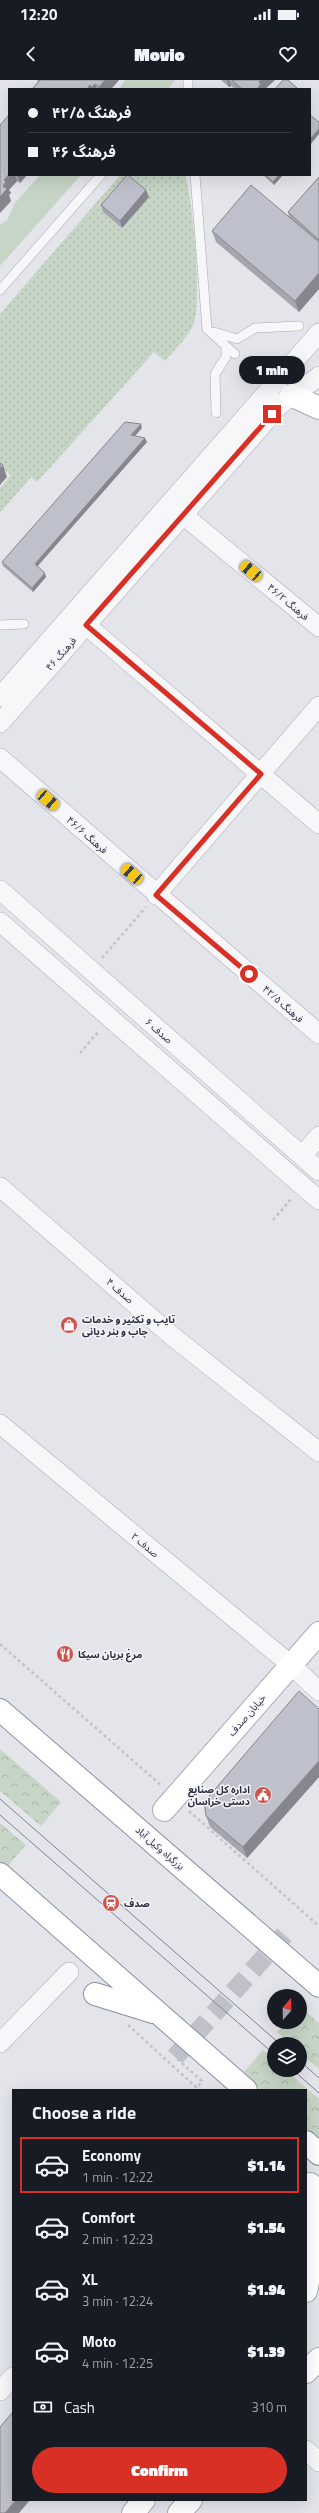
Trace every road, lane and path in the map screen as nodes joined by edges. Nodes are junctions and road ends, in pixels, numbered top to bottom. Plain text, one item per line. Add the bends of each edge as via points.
1 (100, 176) edge
2 (195, 176) edge
3 (0, 290) edge
4 (299, 326) dead end
5 (208, 329) junction
6 (316, 342) edge
7 (226, 346) junction
8 (234, 354) dead end
9 (319, 376) edge
10 (291, 395) junction
11 (319, 408) edge
12 (216, 413) dead end
13 (183, 515) junction
14 (24, 624) dead end
15 (0, 625) edge
16 (86, 625) junction
17 (319, 627) edge
18 (0, 697) edge
19 (319, 706) edge
20 (0, 723) edge
21 (0, 758) edge
22 (261, 774) junction
23 (319, 824) edge
24 (0, 890) edge
25 (156, 895) junction
26 (0, 922) edge
27 (91, 971) junction
28 (111, 1018) junction
29 (154, 1026) junction
30 (319, 1034) edge
31 (139, 1042) junction
32 (80, 1053) dead end
33 (319, 1136) edge
34 (302, 1156) junction
35 (319, 1171) edge
36 (0, 1186) edge
37 (303, 1186) junction
38 (319, 1200) edge
39 (273, 1220) dead end
40 (0, 1424) edge
41 (319, 1452) edge
42 (319, 1633) edge
43 (291, 1665) junction
44 (319, 1691) edge
45 (0, 1710) edge
46 (169, 1804) dead end
47 (0, 1874) edge
48 (69, 1972) dead end
49 (319, 1986) edge
50 (95, 1994) dead end
51 (159, 2013) junction
52 (123, 2020) dead end
53 (0, 2043) edge
54 (175, 2058) dead end
55 (245, 2089) edge
56 (307, 2143) edge
57 (319, 2154) edge
58 (315, 2188) edge
59 (307, 2287) edge
60 (319, 2288) edge
61 (307, 2292) edge
62 (319, 2358) edge
63 (307, 2371) edge
64 (307, 2451) edge
65 (319, 2462) edge
66 (143, 2501) edge
67 (190, 2501) edge
68 (133, 2513) edge
69 (179, 2513) edge

1 - 3 lane
2 - 5 lane
4 - 5 lane via 255,328 237,339 222,336
5 - 7 lane
6 - 18 street, فرهنگ ۴۶
7 - 8 lane
7 - 12 lane via 226,356 215,374
9 - 10 street, فرهنگ ۴۶
10 - 11 main road
10 - 13 street, فرهنگ ۴۶
13 - 16 street, فرهنگ ۴۶
13 - 17 street, فرهنگ ۴۶/۲
14 - 15 lane
16 - 20 street, فرهنگ ۴۶
16 - 22 street
19 - 22 street
21 - 25 street, فرهنگ ۴۶/۶
22 - 23 street
22 - 25 street
24 - 27 street, صدف ۶
25 - 27 path
25 - 30 street, فرهنگ ۴۲/۵
26 - 28 street
27 - 29 street, صدف ۶
28 - 31 street
28 - 32 path
29 - 31 street
29 - 34 street, صدف ۶
31 - 37 street
33 - 34 street
34 - 35 street, صدف ۶
36 - 41 street, صدف ۴ via 172,1336
37 - 38 street
37 - 39 path
40 - 43 street, صدف ۲
42 - 43 main road, خیابان صدف
43 - 44 street, صدف ۲
43 - 46 main road, خیابان صدف
45 - 49 main road, بزرگراه وکیل آباد
47 - 51 main road
48 - 53 street
50 - 51 main road
51 - 55 main road
52 - 54 path via 197,2088 202,2081
56 - 57 main road
58 - 59 main road via 315,2248
60 - 61 main road
62 - 63 main road
64 - 65 street
66 - 68 main road
67 - 69 main road

